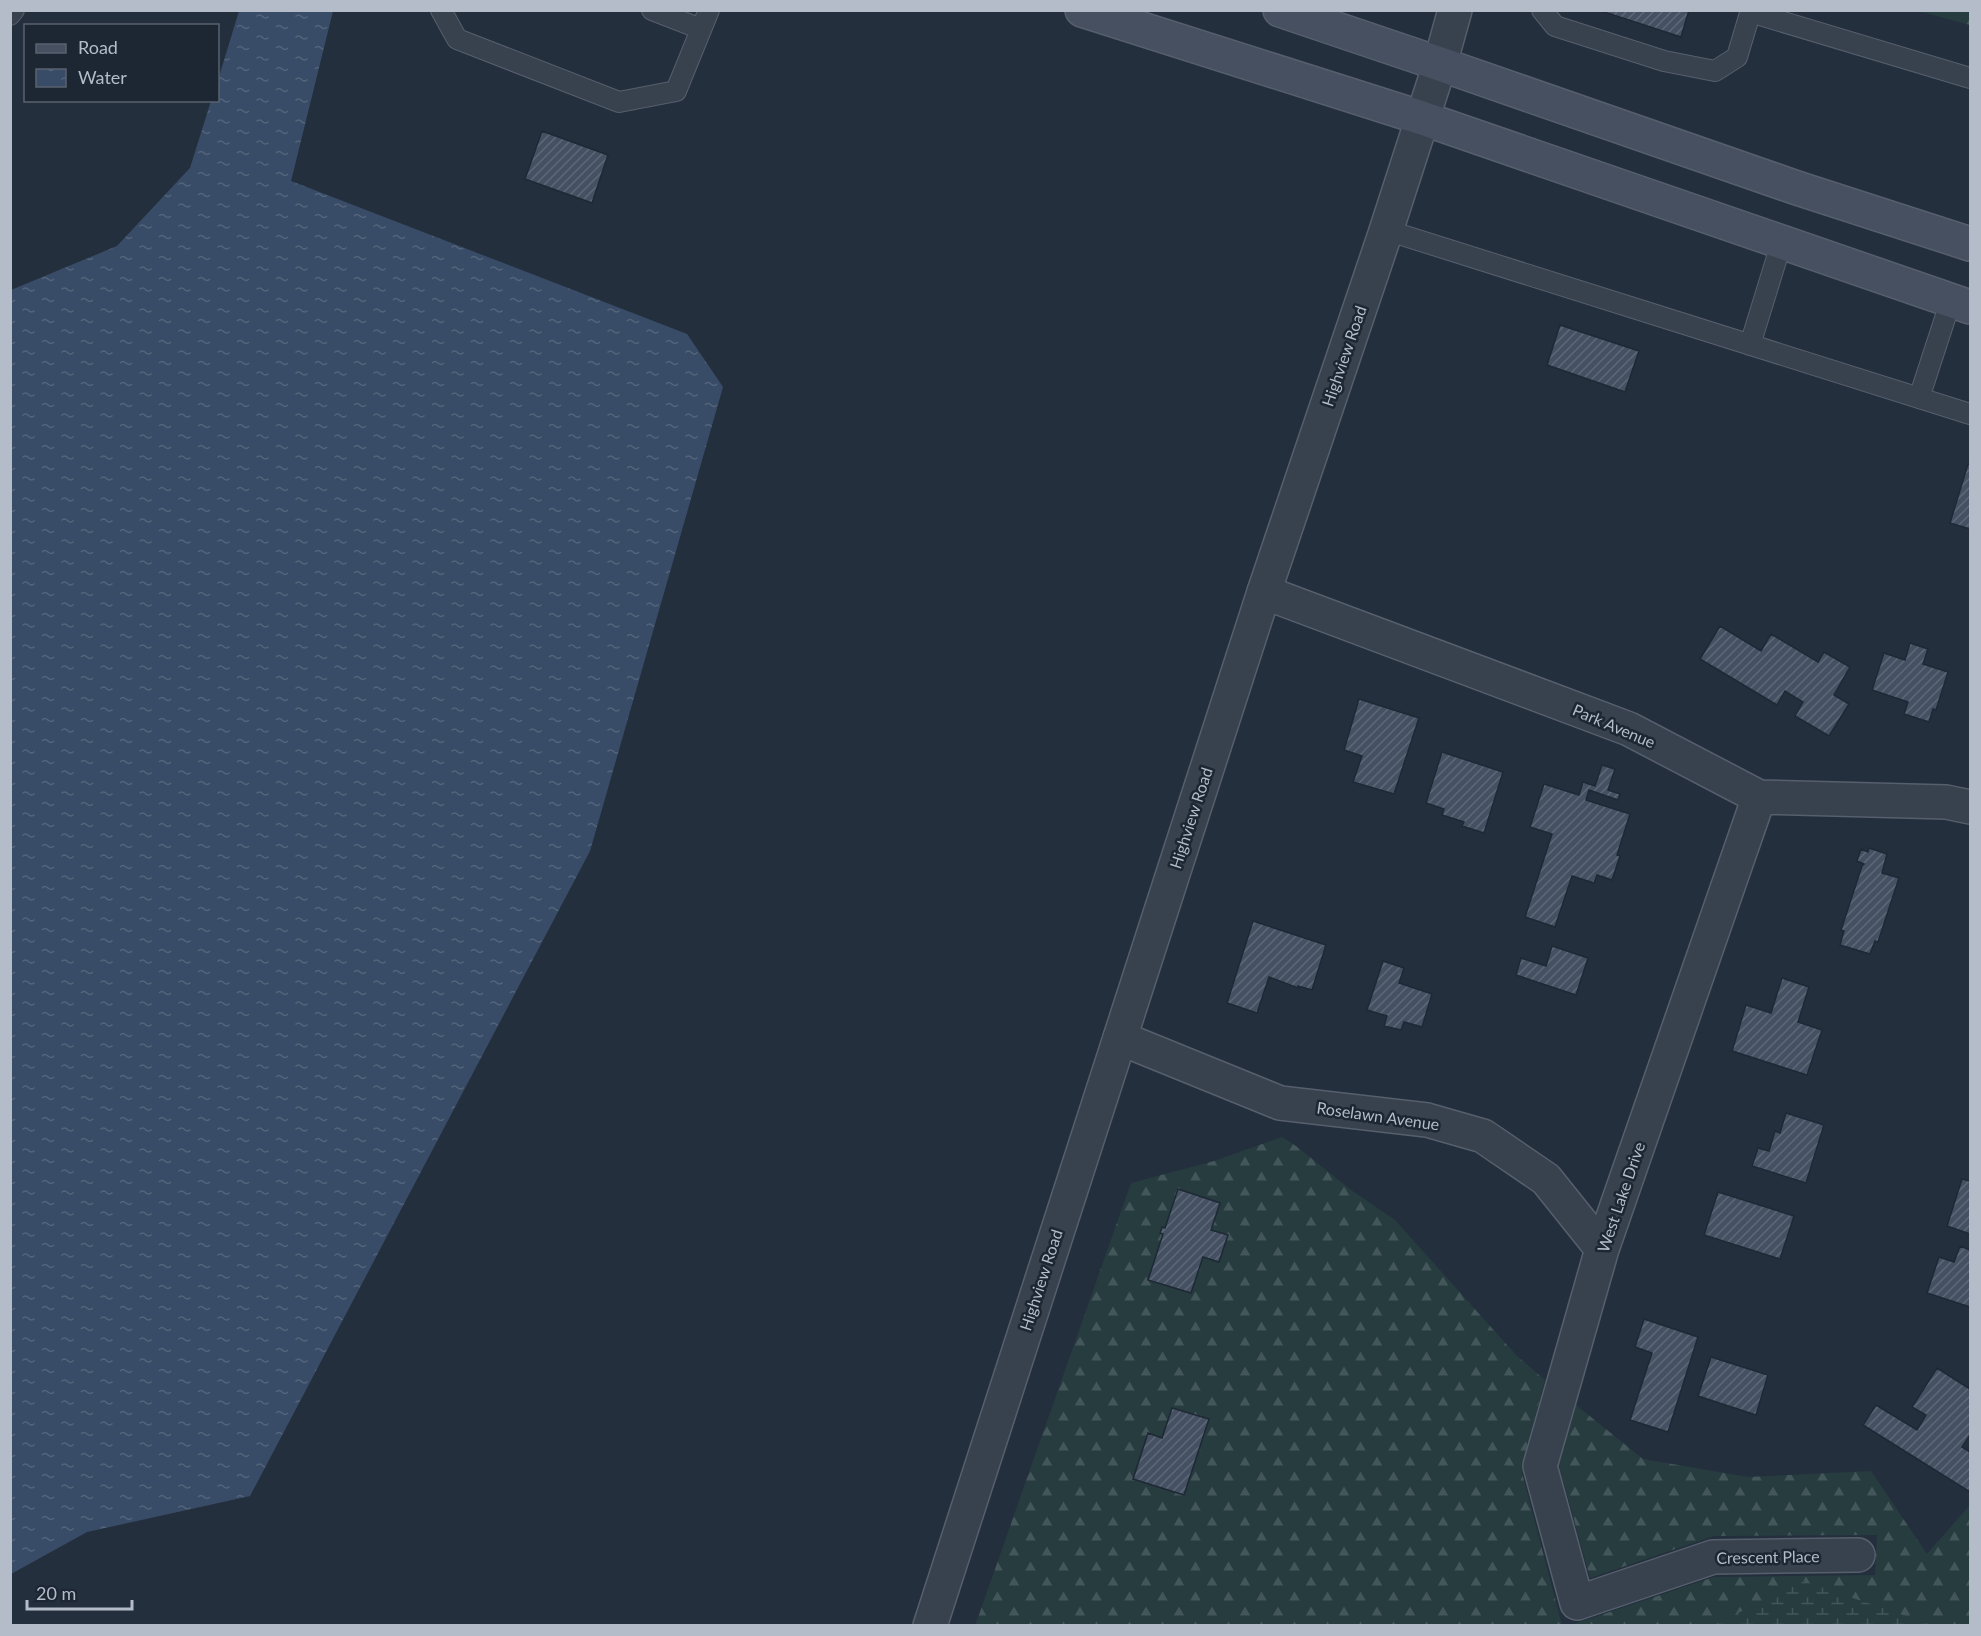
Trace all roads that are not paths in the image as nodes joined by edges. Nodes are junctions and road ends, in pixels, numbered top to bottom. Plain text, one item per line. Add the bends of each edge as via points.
1 (14, 10) edge
2 (441, 10) edge
3 (652, 10) edge
4 (709, 10) edge
5 (1082, 10) edge
6 (1280, 10) edge
7 (1455, 10) edge
8 (1542, 10) edge
9 (1751, 11) edge
10 (10, 15) edge
11 (701, 29) junction
12 (1440, 64) junction
13 (1971, 78) edge
14 (1422, 118) junction
15 (1386, 230) junction
16 (1782, 241) junction
17 (1971, 244) edge
18 (1961, 303) edge
19 (1750, 345) junction
20 (1919, 398) junction
21 (1971, 414) edge
22 (1264, 592) junction
23 (1759, 797) junction
24 (1971, 807) edge
25 (1120, 1038) junction
26 (1602, 1249) junction
27 (1857, 1555) dead end
28 (1577, 1603) joint
29 (930, 1626) edge

1 - 10 lane
2 - 11 lane via 457,39 619,102 676,92
3 - 11 lane
4 - 11 lane
5 - 14 main road
6 - 12 main road
7 - 12 street, Highview Road
8 - 9 lane via 1555,26 1664,61 1715,71 1737,57
9 - 13 lane
12 - 14 street, Highview Road
12 - 17 main road
14 - 15 street, Highview Road
14 - 16 main road
15 - 19 lane
15 - 22 street, Highview Road
16 - 18 main road
16 - 19 lane
18 - 20 lane
19 - 20 lane
20 - 21 lane
22 - 23 street, Park Avenue via 1629,729
22 - 25 street, Highview Road
23 - 24 street, Park Avenue via 1946,802
23 - 26 street, West Lake Drive
25 - 26 street, Roselawn Avenue via 1280,1103 1427,1120 1483,1136 1546,1179
25 - 29 street, Highview Road
26 - 28 street, West Lake Drive via 1540,1466
27 - 28 street, Crescent Place via 1713,1557

